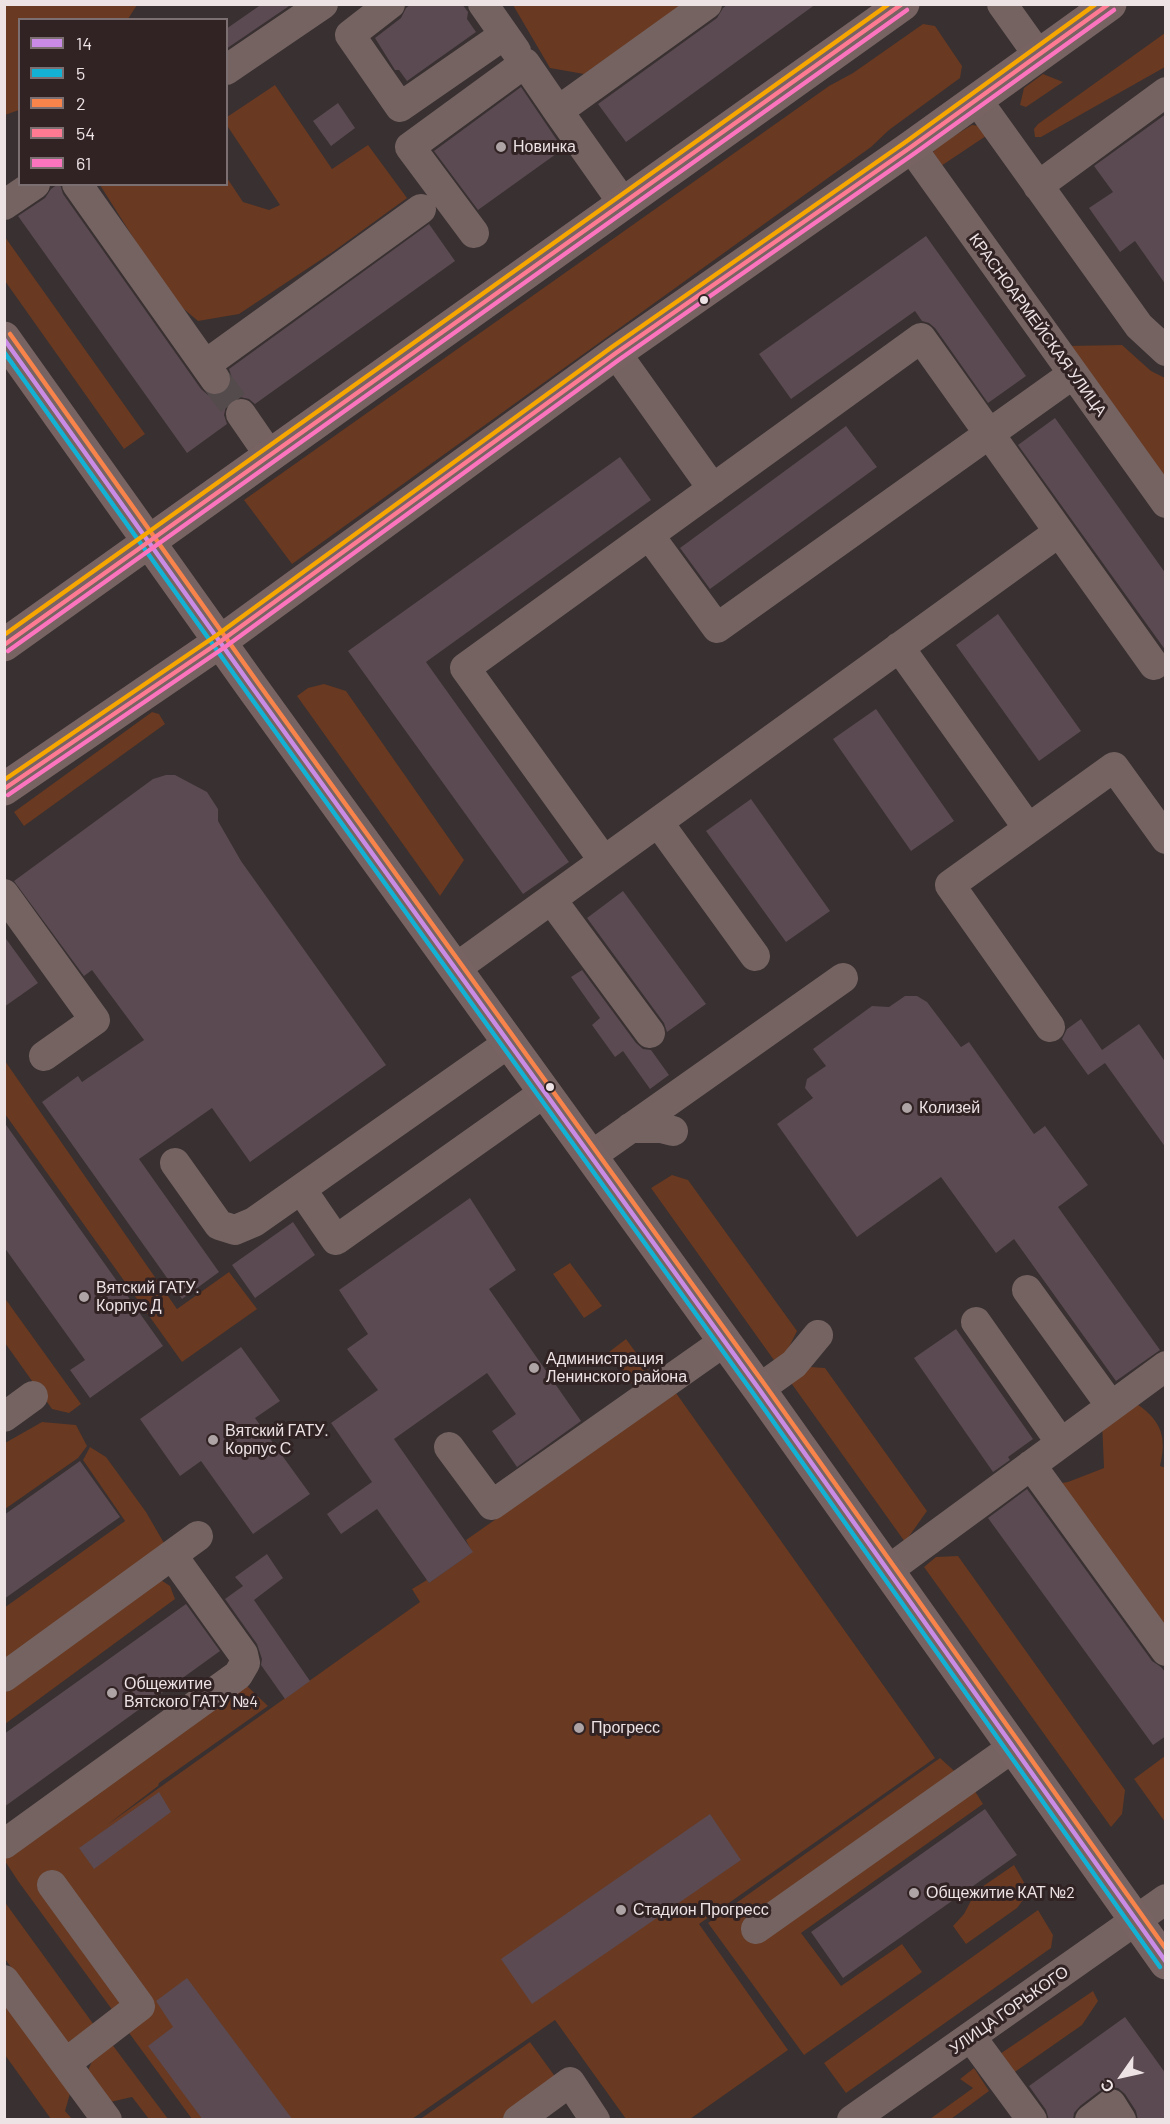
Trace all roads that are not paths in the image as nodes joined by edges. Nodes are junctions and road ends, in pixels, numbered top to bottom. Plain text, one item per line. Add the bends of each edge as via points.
1 (323, 4) edge
2 (390, 4) edge
3 (483, 4) edge
4 (707, 4) edge
5 (1002, 4) edge
6 (1110, 4) edge
7 (882, 10) edge
8 (504, 35) junction
9 (1039, 56) junction
10 (525, 63) junction
11 (228, 69) edge
12 (1164, 97) edge
13 (977, 100) junction
14 (558, 111) junction
15 (911, 147) junction
16 (32, 186) edge
17 (78, 186) edge
18 (1038, 186) junction
19 (623, 203) junction
20 (4, 205) edge
21 (421, 209) dead end
22 (474, 233) dead end
23 (4, 339) edge
24 (1166, 351) edge
25 (616, 353) junction
26 (1073, 374) junction
27 (241, 414) tunnel mouth
28 (990, 434) junction
29 (270, 456) junction
30 (713, 489) junction
31 (1166, 503) edge
32 (1059, 532) junction
33 (649, 535) junction
34 (150, 542) junction
35 (221, 641) junction
36 (4, 645) edge
37 (899, 647) junction
38 (1154, 665) dead end
39 (4, 789) edge
40 (658, 822) junction
41 (1028, 828) junction
42 (1166, 839) edge
43 (604, 861) junction
44 (4, 894) edge
45 (551, 898) junction
46 (754, 956) dead end
47 (456, 968) junction
48 (843, 978) dead end
49 (1050, 1027) dead end
50 (650, 1033) dead end
51 (510, 1042) junction
52 (44, 1056) dead end
53 (545, 1092) junction
54 (630, 1128) junction
55 (673, 1131) dead end
56 (591, 1156) junction
57 (175, 1163) dead end
58 (301, 1190) junction
59 (1027, 1290) dead end
60 (976, 1322) dead end
61 (818, 1335) dead end
62 (725, 1341) junction
63 (1166, 1366) edge
64 (759, 1389) junction
65 (33, 1396) dead end
66 (1111, 1407) junction
67 (4, 1418) edge
68 (1061, 1443) junction
69 (449, 1447) dead end
70 (1031, 1465) junction
71 (198, 1536) dead end
72 (172, 1555) junction
73 (887, 1571) junction
74 (1166, 1651) edge
75 (4, 1677) edge
76 (1012, 1748) junction
77 (4, 1844) edge
78 (52, 1885) dead end
79 (1166, 1899) edge
80 (1136, 1920) junction
81 (756, 1929) dead end
82 (1166, 1963) edge
83 (4, 1980) edge
84 (971, 2037) junction
85 (66, 2063) junction
86 (107, 2120) edge
87 (518, 2120) edge
88 (596, 2120) edge
89 (852, 2120) edge
90 (1032, 2120) edge
91 (1090, 2120) edge
92 (1121, 2120) edge

1 - 11 street
2 - 8 street via 350,35 400,107
3 - 8 street
4 - 14 street
5 - 9 street
6 - 9 main road
7 - 19 main road
8 - 10 street
9 - 13 main road
10 - 14 street
10 - 22 street via 410,147
12 - 18 street
13 - 15 main road
13 - 18 street
14 - 19 street
15 - 25 main road
15 - 26 street, КРАСНОАРМЕЙСКАЯ УЛИЦА
16 - 20 street
17 - 21 street via 210,372
18 - 24 street via 1139,326
19 - 29 main road
23 - 34 main road
25 - 30 street
25 - 35 main road
26 - 28 street
26 - 31 street, КРАСНОАРМЕЙСКАЯ УЛИЦА
27 - 29 street
28 - 30 street via 921,338
28 - 32 street
28 - 33 street via 717,628
29 - 34 main road
30 - 33 street
32 - 37 street
32 - 38 street
33 - 43 street via 465,668
34 - 35 main road
34 - 36 main road
35 - 39 main road
35 - 47 main road
37 - 40 street
37 - 41 street
40 - 43 street
40 - 46 street
41 - 42 street via 1114,767
41 - 49 street via 950,885
43 - 45 street
44 - 52 street via 94,1020
45 - 47 street
45 - 50 street
47 - 51 main road
48 - 54 street
51 - 53 main road
51 - 58 street
53 - 56 main road
53 - 58 street via 336,1239
54 - 55 street
54 - 56 street
56 - 62 main road
57 - 58 street via 219,1225 235,1230 254,1222
59 - 66 street
60 - 68 street
61 - 64 street via 794,1364
62 - 64 main road
62 - 69 street via 492,1506
63 - 66 street
64 - 73 main road
65 - 67 street
66 - 68 street
68 - 70 street
70 - 73 street
70 - 74 street
71 - 72 street
72 - 75 street
72 - 77 street via 243,1654 245,1663 238,1675
73 - 76 main road
76 - 80 main road
76 - 81 street
78 - 85 street via 140,2006
79 - 80 street, УЛИЦА ГОРЬКОГО
80 - 82 main road
80 - 84 street, УЛИЦА ГОРЬКОГО
83 - 85 street
84 - 89 street, УЛИЦА ГОРЬКОГО
84 - 90 street
85 - 86 street
87 - 88 street via 570,2082
91 - 92 street via 1111,2104

